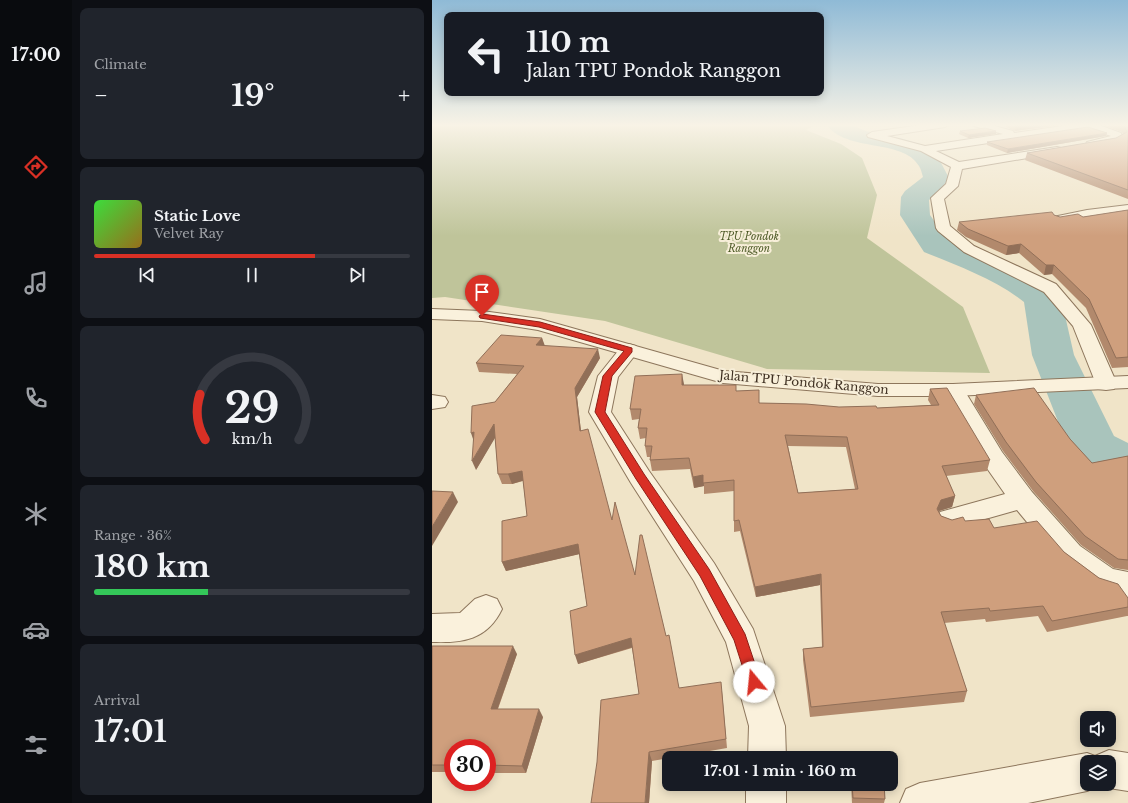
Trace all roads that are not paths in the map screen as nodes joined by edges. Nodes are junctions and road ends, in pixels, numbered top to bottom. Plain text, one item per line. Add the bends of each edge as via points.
1 (948, 161) edge
2 (984, 161) edge
3 (957, 166) junction
4 (1128, 209) edge
5 (1058, 220) edge
6 (432, 314) edge
7 (629, 350) junction
8 (1128, 382) edge
9 (1099, 384) junction
10 (953, 390) junction
11 (1023, 499) junction
12 (950, 518) edge
13 (1128, 585) edge
14 (486, 609) dead end
15 (432, 628) edge
16 (766, 751) edge
17 (1116, 770) edge
18 (1128, 772) edge
19 (1080, 774) edge
20 (766, 791) edge
21 (963, 800) edge
22 (766, 803) edge
23 (920, 803) edge

1 - 3 street
2 - 3 street
3 - 9 street via 952,186 937,198 942,228 969,249 1050,288 1082,326
4 - 5 street
6 - 7 street, Jalan TPU Pondok Ranggon via 482,316 540,324
7 - 10 street, Jalan TPU Pondok Ranggon via 723,377 878,390
7 - 16 street via 608,376 600,412 704,572 741,639 767,726
8 - 9 street, Jalan TPU Pondok Ranggon
9 - 10 street, Jalan TPU Pondok Ranggon
10 - 11 street via 993,458
11 - 12 street
11 - 13 street via 1070,554 1105,579
14 - 15 street via 476,621 462,628
17 - 18 street
19 - 21 street
20 - 22 street
21 - 23 street

